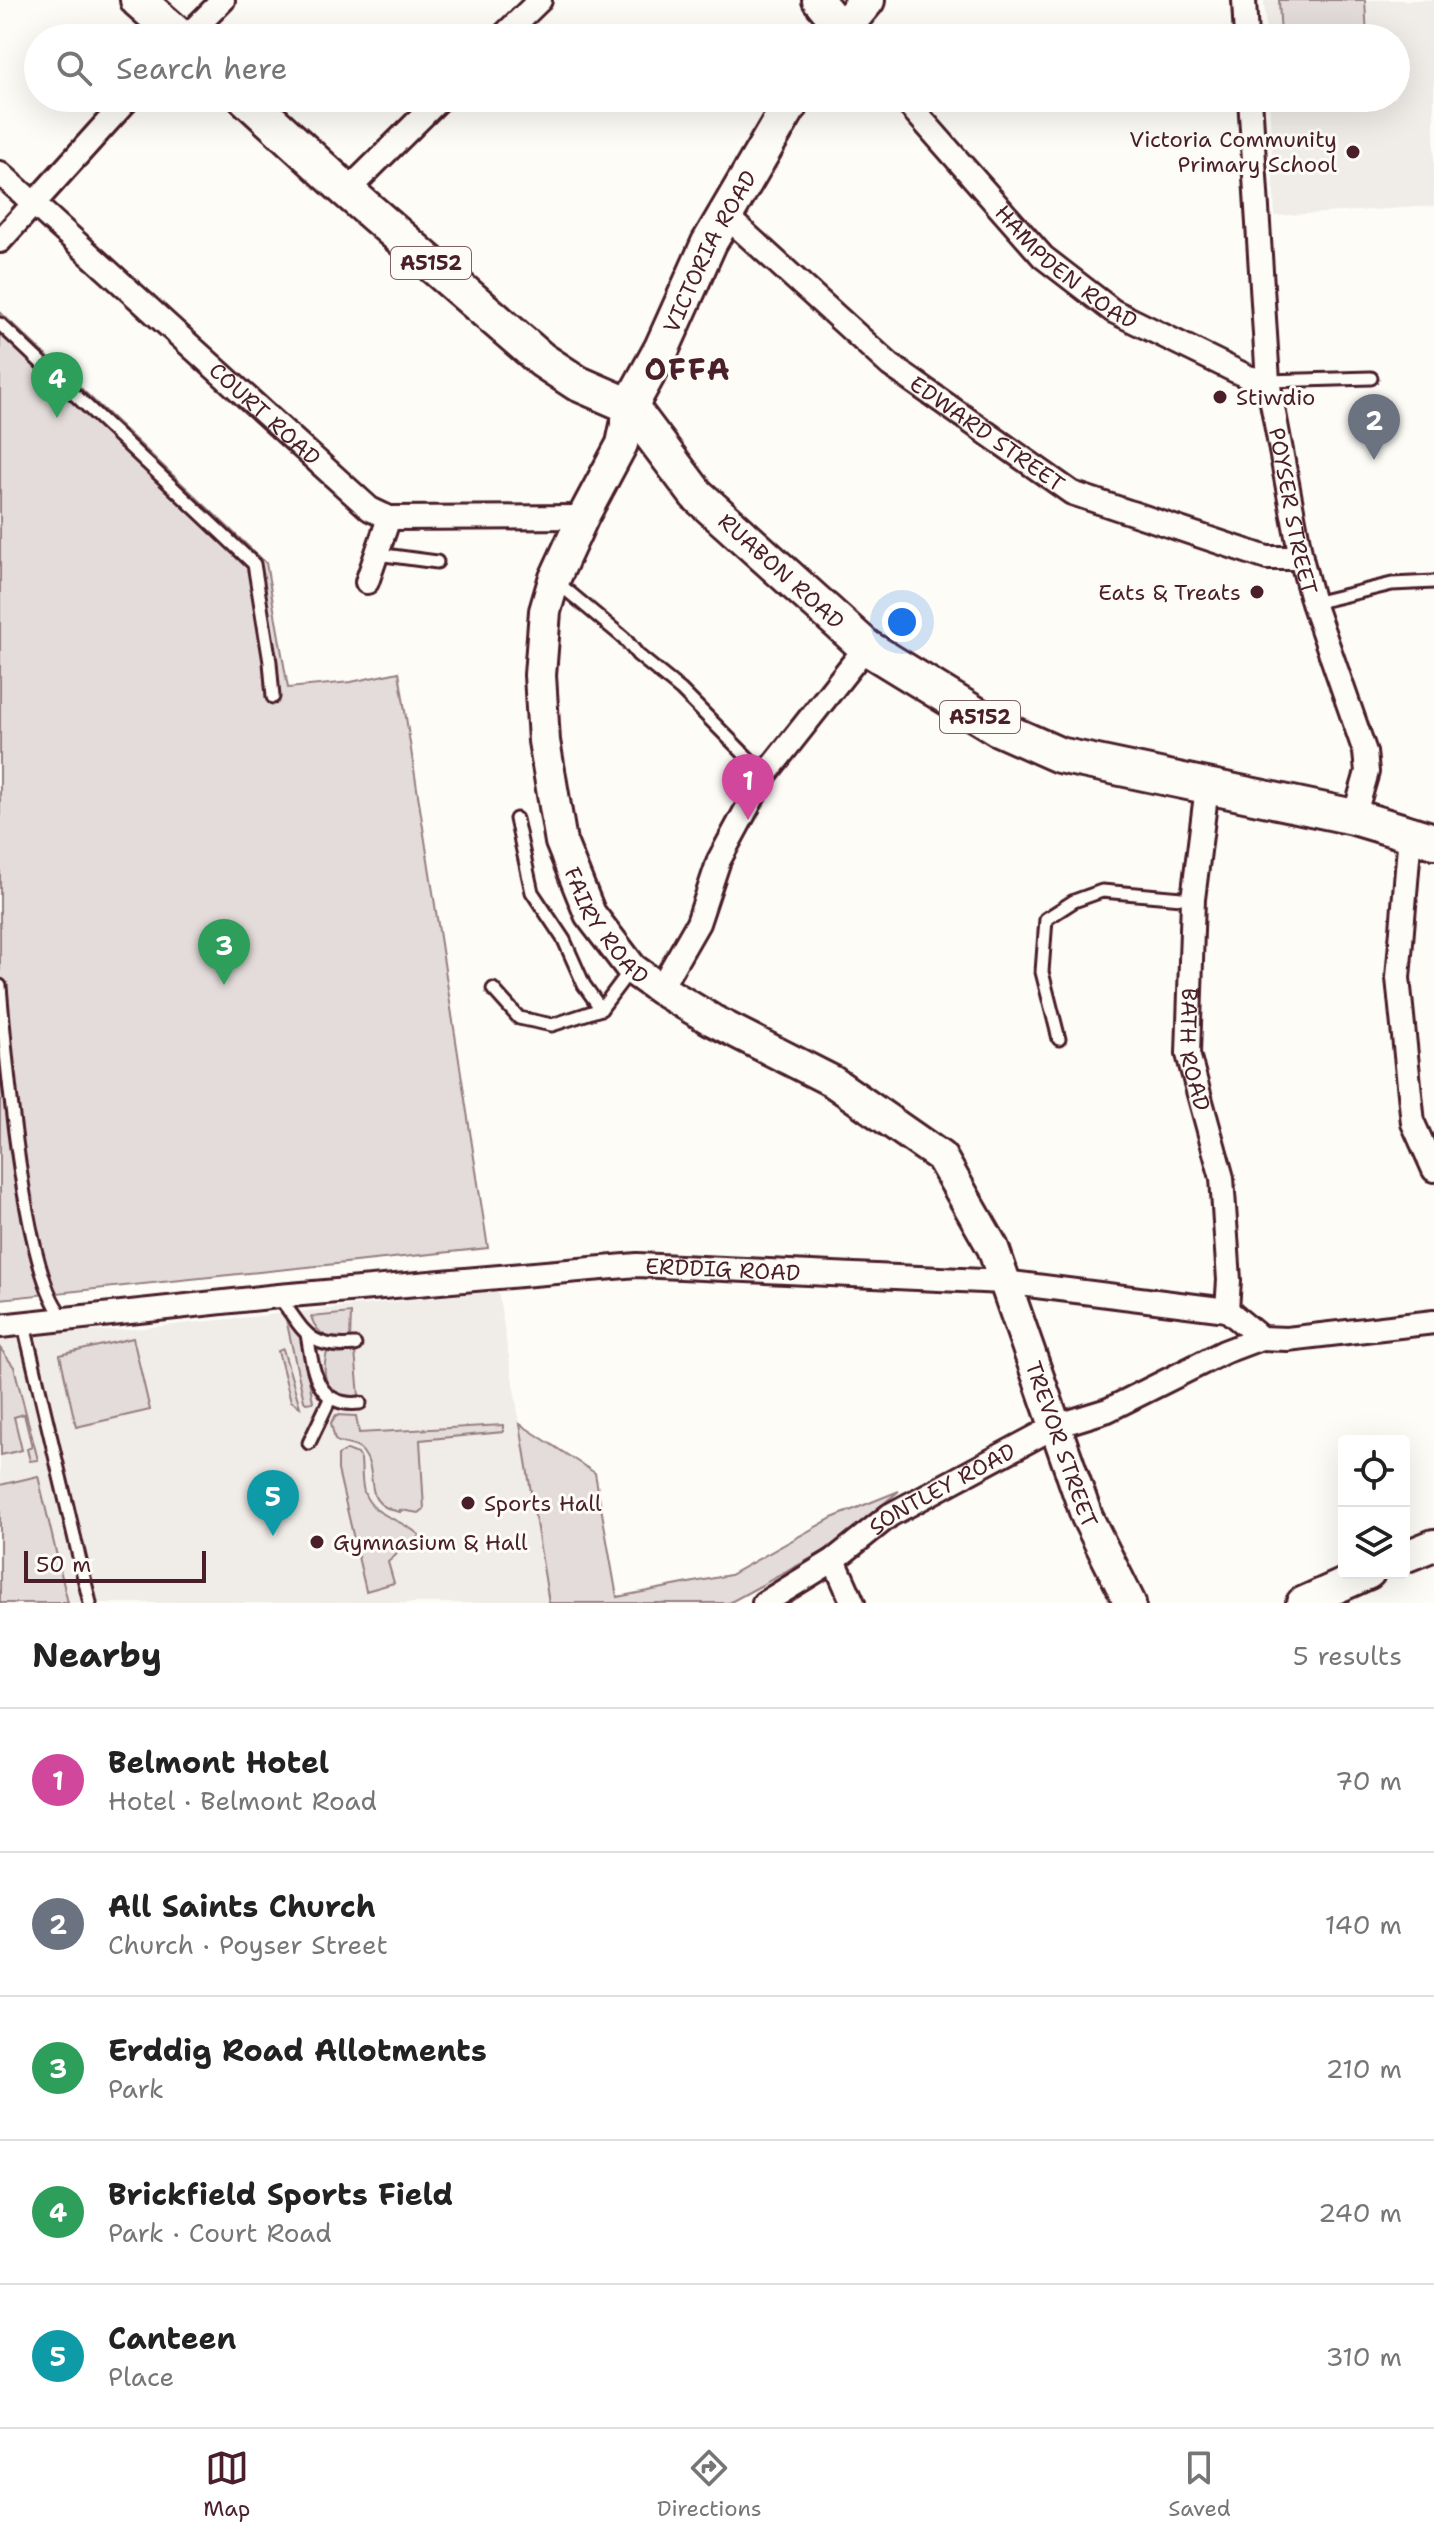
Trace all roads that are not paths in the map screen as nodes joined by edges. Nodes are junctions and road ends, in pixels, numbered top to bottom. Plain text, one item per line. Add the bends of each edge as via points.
1 (138, 0) edge
2 (223, 0) edge
3 (540, 0) edge
4 (818, 0) edge
5 (867, 0) edge
6 (1244, 0) edge
7 (166, 24) edge
8 (198, 24) edge
9 (515, 24) edge
10 (834, 24) edge
11 (850, 24) edge
12 (1245, 24) edge
13 (116, 112) edge
14 (261, 112) edge
15 (427, 112) edge
16 (786, 112) edge
17 (915, 112) edge
18 (1251, 112) edge
19 (0, 173) edge
20 (347, 191) junction
21 (33, 202) junction
22 (725, 215) junction
23 (0, 241) edge
24 (0, 324) edge
25 (1371, 378) dead end
26 (1268, 381) junction
27 (630, 406) junction
28 (583, 517) junction
29 (389, 518) junction
30 (377, 554) junction
31 (1301, 558) junction
32 (437, 562) dead end
33 (554, 580) junction
34 (367, 582) dead end
35 (1434, 582) edge
36 (1313, 603) junction
37 (866, 647) junction
38 (273, 697) dead end
39 (765, 775) junction
40 (1207, 787) junction
41 (1354, 817) junction
42 (516, 819) dead end
43 (1422, 837) edge
44 (1193, 899) junction
45 (632, 969) junction
46 (0, 986) edge
47 (493, 989) dead end
48 (660, 989) junction
49 (601, 1009) junction
50 (1059, 1039) dead end
51 (1434, 1170) edge
52 (1004, 1282) junction
53 (279, 1296) junction
54 (1227, 1310) junction
55 (68, 1320) junction
56 (1434, 1322) edge
57 (24, 1325) junction
58 (0, 1326) edge
59 (307, 1334) junction
60 (1261, 1338) junction
61 (355, 1345) dead end
62 (330, 1399) junction
63 (360, 1403) dead end
64 (1056, 1426) junction
65 (309, 1443) dead end
66 (1434, 1545) edge
67 (1410, 1555) edge
68 (834, 1560) junction
69 (1356, 1579) edge
70 (90, 1603) edge
71 (764, 1603) edge
72 (853, 1603) edge
73 (1130, 1603) edge
74 (1302, 1603) edge

1 - 7 main road
2 - 8 street
3 - 9 street
4 - 10 main road
5 - 11 main road
6 - 12 street
13 - 21 street
14 - 20 main road, RUABON ROAD / A5152
15 - 20 street
16 - 22 main road, VICTORIA ROAD
17 - 26 street, HAMPDEN ROAD via 1043,257 1113,311 1248,377
18 - 26 street, POYSER STREET
19 - 21 street, COURT ROAD
20 - 27 main road, RUABON ROAD / A5152 via 542,360 577,383
21 - 23 street
21 - 29 street, COURT ROAD via 370,509
22 - 27 main road, VICTORIA ROAD
22 - 31 street, EDWARD STREET via 890,365 1072,493 1267,558
24 - 38 lane via 254,564
25 - 26 lane
26 - 31 street, POYSER STREET
27 - 28 main road, FAIRY ROAD via 622,444
27 - 37 main road, RUABON ROAD / A5152 via 696,494
28 - 29 street
28 - 33 main road, FAIRY ROAD
29 - 30 street
30 - 32 lane
30 - 34 street
31 - 36 street, POYSER STREET
33 - 39 lane via 681,690
33 - 45 main road, FAIRY ROAD via 545,611 540,675 544,741 561,842 590,914
35 - 36 lane via 1392,584
36 - 41 street, POYSER STREET via 1365,752 1367,772
37 - 39 street
37 - 40 main road, RUABON ROAD / A5152 via 998,728 1059,755
39 - 48 street via 719,860 698,923
40 - 41 main road, RUABON ROAD / A5152
40 - 44 street, BATH ROAD
41 - 43 main road, RUABON ROAD / A5152
42 - 49 lane via 532,892
43 - 51 street via 1398,978 1413,1123
44 - 50 lane via 1102,891 1046,919 1042,972
44 - 54 street, BATH ROAD via 1188,1054 1222,1178
45 - 48 main road, FAIRY ROAD
45 - 49 lane
46 - 55 lane via 24,1192 54,1304
47 - 49 lane via 519,1018 552,1025
48 - 52 main road, FAIRY ROAD via 832,1081 941,1157 993,1248
52 - 53 street, ERDDIG ROAD via 637,1265
52 - 54 street, ERDDIG ROAD
52 - 64 main road, TREVOR STREET
53 - 55 street, ERDDIG ROAD
53 - 59 lane
54 - 60 street
55 - 57 street, ERDDIG ROAD
56 - 60 street
57 - 58 street, ERDDIG ROAD
57 - 70 lane
59 - 61 lane via 325,1345
59 - 62 lane via 315,1374
60 - 64 street, SONTLEY ROAD via 1108,1410
62 - 63 lane
62 - 65 lane
64 - 68 street, SONTLEY ROAD via 890,1515
64 - 73 main road, TREVOR STREET via 1087,1517
66 - 67 main road
68 - 71 street, SONTLEY ROAD
68 - 72 street
69 - 74 main road

